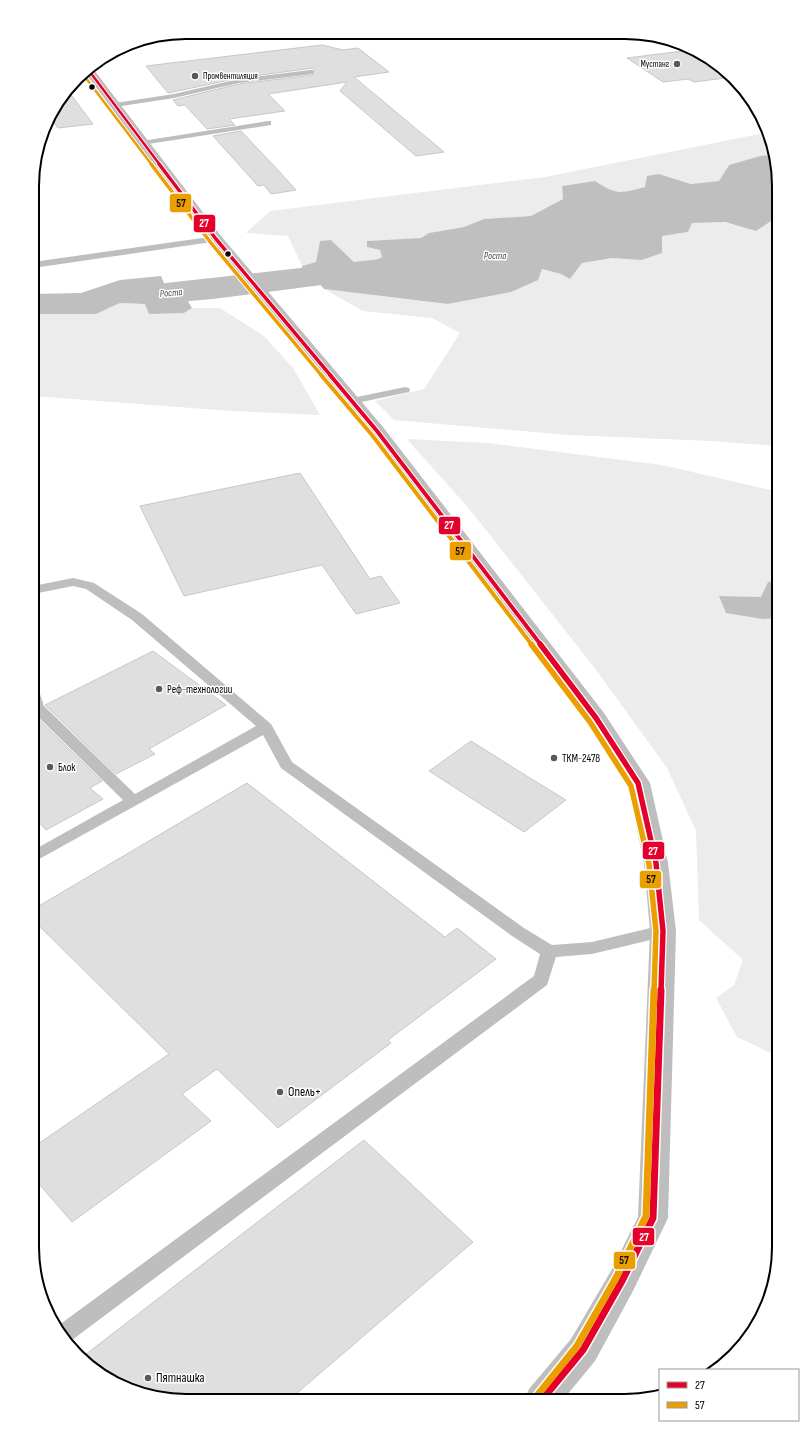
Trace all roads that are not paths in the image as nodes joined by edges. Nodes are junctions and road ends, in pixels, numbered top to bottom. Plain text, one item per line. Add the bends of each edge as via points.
1 (310, 72) dead end
2 (91, 73) edge
3 (115, 105) junction
4 (268, 123) dead end
5 (142, 143) junction
6 (216, 240) junction
7 (39, 264) edge
8 (405, 390) dead end
9 (352, 401) junction
10 (39, 589) edge
11 (39, 710) edge
12 (266, 727) junction
13 (133, 801) junction
14 (39, 854) edge
15 (663, 931) junction
16 (549, 951) junction
17 (66, 1332) edge
18 (547, 1394) edge

1 - 3 lane via 239,81 174,96
2 - 3 street
3 - 5 street
4 - 5 lane
5 - 6 street
6 - 7 lane
6 - 9 street
8 - 9 lane
9 - 15 street via 596,718 638,783 656,863
10 - 12 lane via 72,582 90,586 137,617
11 - 13 lane
12 - 13 lane
12 - 16 lane via 286,765 518,932
13 - 14 lane
15 - 16 lane via 592,948
15 - 18 street via 653,1218 622,1281 583,1350
16 - 17 lane via 541,980

